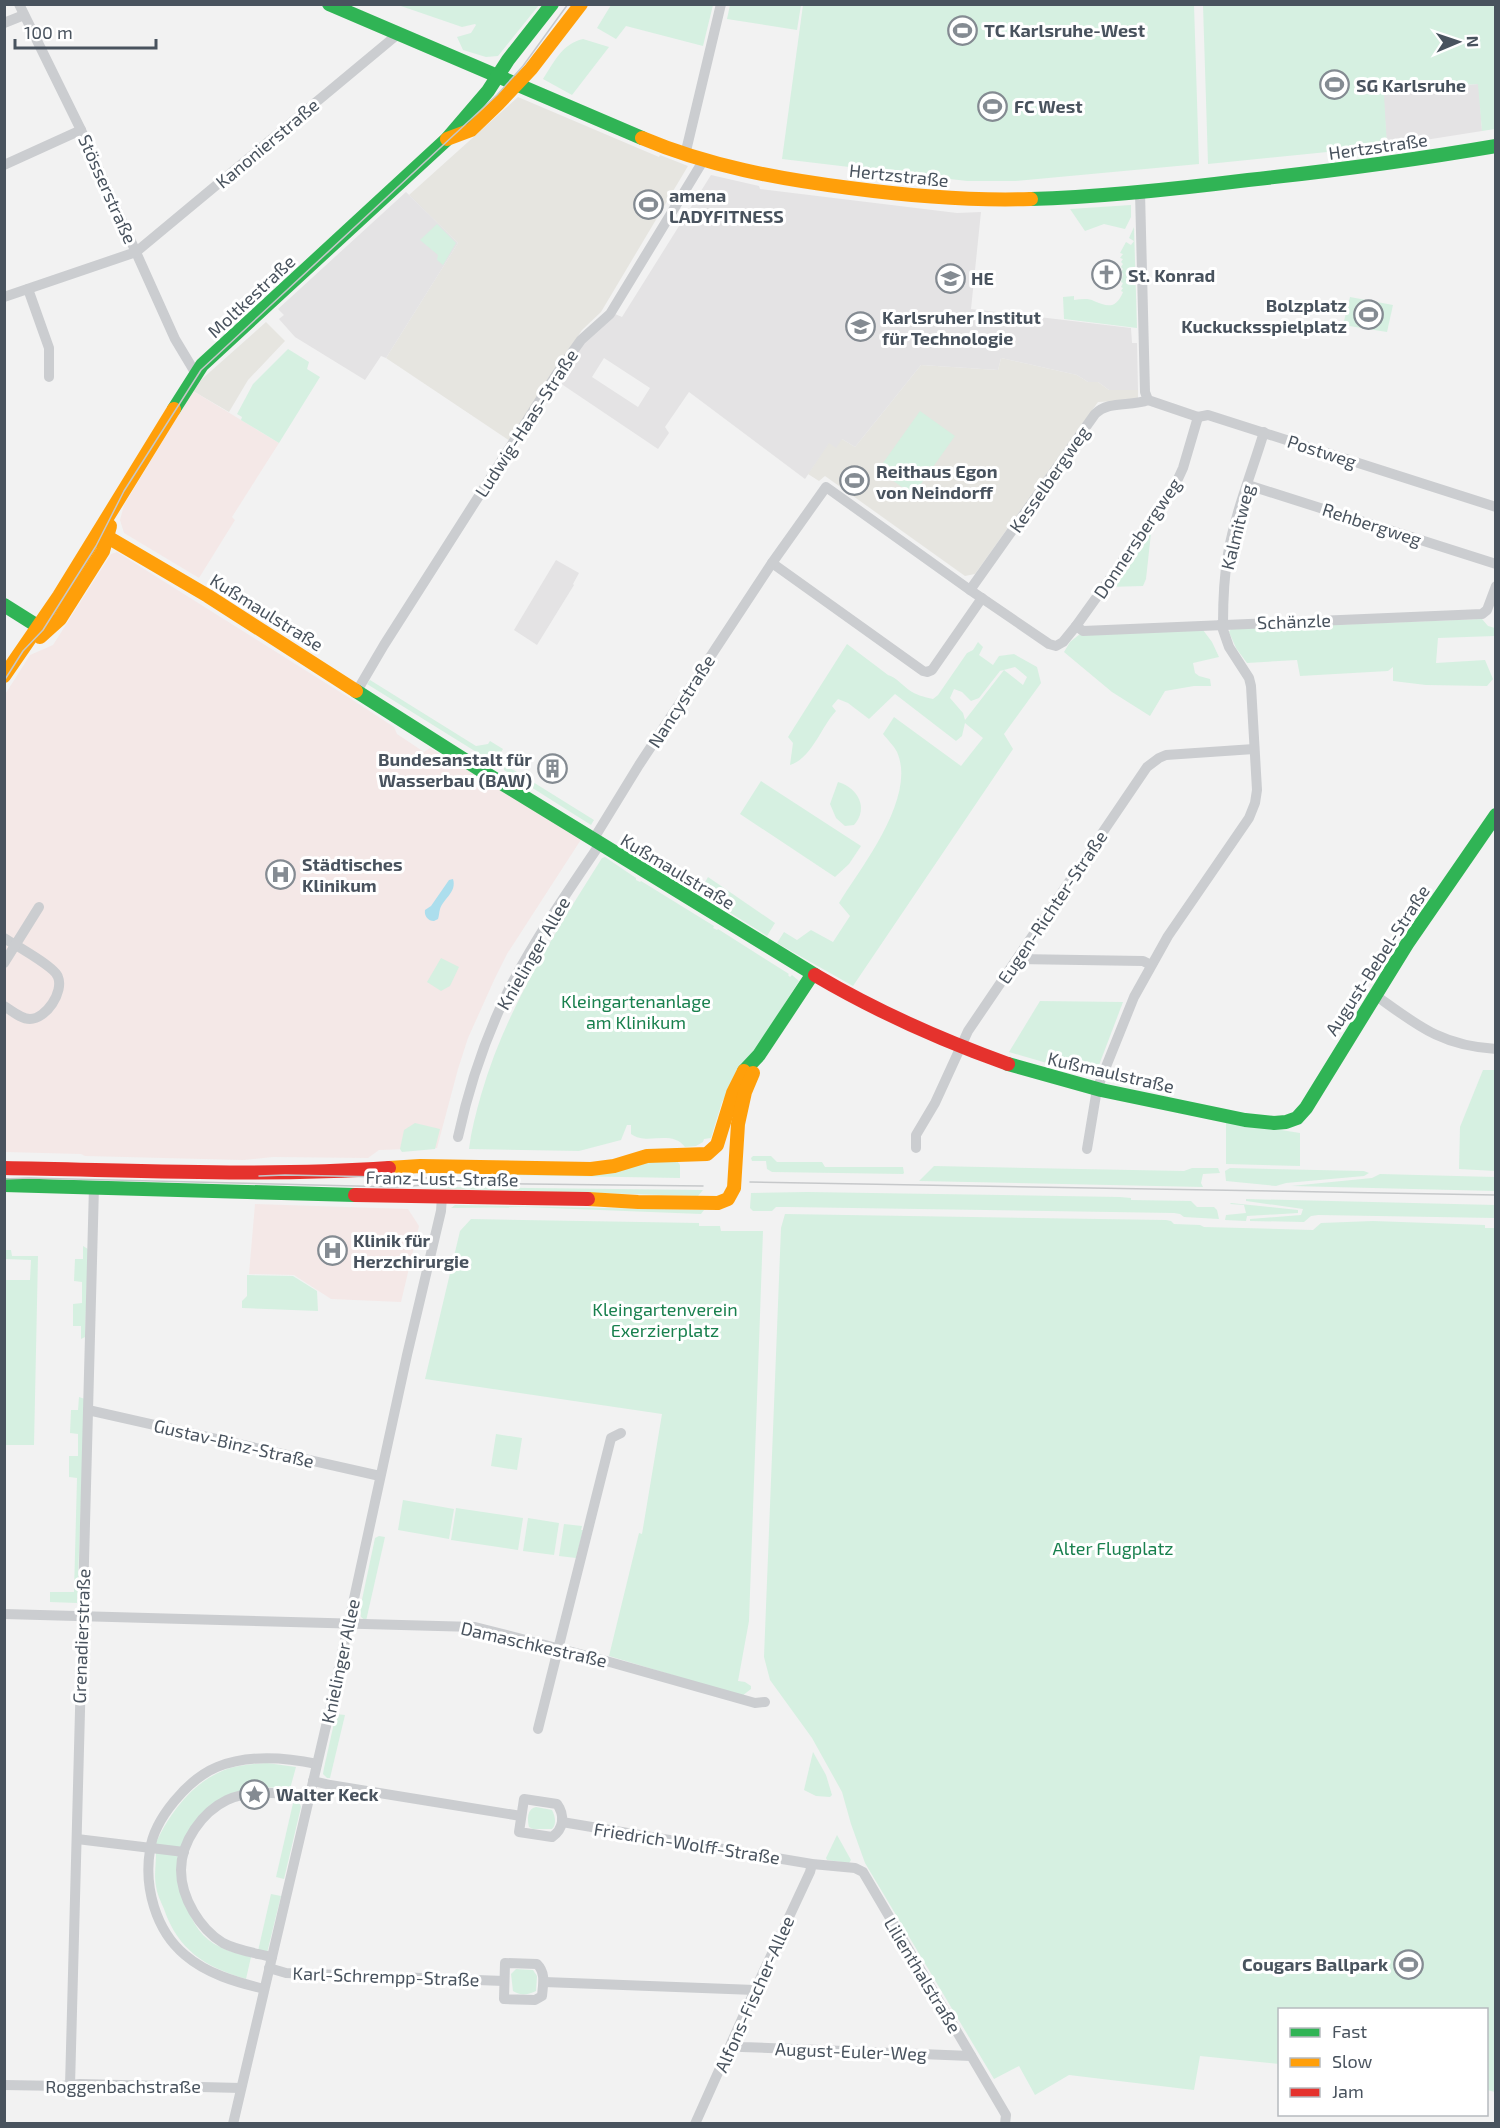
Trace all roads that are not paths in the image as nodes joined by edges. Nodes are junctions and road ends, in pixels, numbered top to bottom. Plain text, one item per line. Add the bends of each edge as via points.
1 (19, 4) edge
2 (329, 4) edge
3 (552, 4) edge
4 (581, 4) edge
5 (721, 4) edge
6 (24, 15) junction
7 (4, 23) edge
8 (398, 34) junction
9 (498, 76) junction
10 (517, 85) junction
11 (81, 130) junction
12 (446, 140) junction
13 (1496, 147) edge
14 (685, 155) junction
15 (703, 161) junction
16 (4, 165) edge
17 (1140, 192) junction
18 (136, 252) junction
19 (28, 289) junction
20 (4, 297) edge
21 (196, 374) junction
22 (49, 377) dead end
23 (1148, 400) junction
24 (1198, 417) junction
25 (1264, 432) junction
26 (1248, 485) junction
27 (1496, 507) edge
28 (103, 534) junction
29 (772, 563) junction
30 (1496, 564) edge
31 (1496, 586) edge
32 (970, 590) junction
33 (982, 598) junction
34 (4, 605) edge
35 (1222, 624) junction
36 (1076, 626) junction
37 (39, 627) junction
38 (1056, 646) joint
39 (6, 674) edge
40 (357, 692) junction
41 (1254, 749) junction
42 (1496, 815) edge
43 (596, 842) junction
44 (39, 907) dead end
45 (4, 939) edge
46 (15, 945) junction
47 (1017, 958) junction
48 (4, 963) edge
49 (1150, 965) junction
50 (812, 975) junction
51 (1375, 995) junction
52 (4, 1006) edge
53 (961, 1046) junction
54 (1496, 1049) edge
55 (759, 1055) junction
56 (1097, 1089) junction
57 (1288, 1123) joint
58 (458, 1137) dead end
59 (916, 1148) dead end
60 (1087, 1149) dead end
61 (713, 1150) junction
62 (4, 1168) edge
63 (735, 1172) junction
64 (4, 1185) edge
65 (94, 1186) junction
66 (442, 1197) junction
67 (88, 1410) junction
68 (621, 1433) dead end
69 (380, 1476) junction
70 (4, 1614) edge
71 (83, 1616) junction
72 (347, 1623) junction
73 (558, 1649) junction
74 (765, 1702) dead end
75 (538, 1730) dead end
76 (316, 1764) junction
77 (313, 1780) junction
78 (308, 1799) junction
79 (521, 1816) junction
80 (562, 1822) junction
81 (77, 1839) junction
82 (150, 1848) junction
83 (184, 1852) junction
84 (812, 1864) junction
85 (270, 1962) junction
86 (504, 1981) junction
87 (544, 1982) junction
88 (264, 1989) junction
89 (755, 1990) junction
90 (732, 2043) junction
91 (971, 2056) junction
92 (4, 2085) edge
93 (70, 2086) junction
94 (241, 2088) junction
95 (233, 2124) edge
96 (695, 2124) edge
97 (1005, 2124) edge

1 - 6 street, Stösserstraße
2 - 8 street, Hertzstraße
3 - 9 street, Moltkestraße
4 - 10 street, Moltkestraße
5 - 14 street
6 - 7 street
6 - 11 street, Stösserstraße
8 - 9 street, Hertzstraße
8 - 18 street, Kanonierstraße
9 - 10 street, Hertzstraße
9 - 12 street, Moltkestraße
10 - 12 street, Moltkestraße via 471,130
10 - 14 street, Hertzstraße
11 - 16 street
11 - 18 street, Stösserstraße
12 - 21 street, Moltkestraße
13 - 17 street, Hertzstraße via 1331,171
14 - 15 street, Hertzstraße
15 - 17 street, Hertzstraße via 796,181 935,198 1012,200
15 - 40 street, Ludwig-Haas-Straße via 610,314 581,340 556,375
17 - 23 street
18 - 19 street
18 - 21 street, Stösserstraße via 175,339
19 - 20 street
19 - 22 street via 49,348
21 - 28 street, Moltkestraße via 113,507
23 - 24 street, Postweg
23 - 32 street, Kesselbergweg via 1108,406 1095,414
24 - 25 street, Postweg via 1208,415
24 - 36 street, Donnersbergweg via 1184,468 1172,492
25 - 26 street, Kalmitweg
25 - 27 street, Postweg
26 - 30 street, Rehbergweg
26 - 35 street, Kalmitweg via 1228,552
28 - 37 street, Moltkestraße
28 - 39 street, Moltkestraße via 103,551 60,619
28 - 40 street, Kußmaulstraße
29 - 32 street, Nancystraße via 826,487
29 - 33 street via 927,672
29 - 43 street, Nancystraße via 639,765
31 - 35 street, Schänzle via 1482,614
32 - 33 street, Nancystraße
33 - 38 street, Nancystraße
34 - 37 street
35 - 36 street, Schänzle via 1083,631
35 - 41 street via 1229,646 1250,682
36 - 38 street, Donnersbergweg
37 - 39 street, Moltkestraße
40 - 43 street, Kußmaulstraße
41 - 47 street, Eugen-Richter-Straße via 1166,755 1149,764
41 - 49 street via 1257,790 1252,812
42 - 51 street, August-Bebel-Straße
43 - 50 street, Kußmaulstraße
43 - 58 street, Knielinger Allee via 509,990 482,1053
44 - 46 street
45 - 46 street
46 - 48 street
46 - 52 street via 54,971 59,986 46,1011 35,1018 25,1018
47 - 49 street via 1143,961
47 - 53 street, Eugen-Richter-Straße
49 - 56 street via 1124,1018
50 - 53 street, Kußmaulstraße via 884,1013
50 - 55 street, Franz-Lust-Straße
51 - 54 street via 1437,1037
51 - 57 street, August-Bebel-Straße via 1307,1106
53 - 56 street, Kußmaulstraße
53 - 59 street, Eugen-Richter-Straße via 935,1103 917,1131
55 - 61 street, Franz-Lust-Straße via 746,1068 733,1093
55 - 63 street, Franz-Lust-Straße via 738,1124
56 - 57 street, Kußmaulstraße via 1258,1122
56 - 60 street
61 - 62 street, Franz-Lust-Straße via 707,1154 647,1156 591,1169 420,1166 243,1172
61 - 63 street
63 - 66 street, Franz-Lust-Straße via 731,1196 715,1204
64 - 65 street, Franz-Lust-Straße
65 - 66 street, Franz-Lust-Straße
65 - 67 street, Grenadierstraße
66 - 69 street, Knielinger Allee
67 - 69 street, Gustav-Binz-Straße
67 - 71 street, Grenadierstraße
68 - 73 street via 611,1438
69 - 72 street, Knielinger Allee
70 - 71 street, Damaschkestraße
71 - 72 street, Damaschkestraße
71 - 81 street, Grenadierstraße
72 - 73 street, Damaschkestraße via 475,1627
72 - 76 street, Knielinger Allee
73 - 74 street, Damaschkestraße via 755,1703
73 - 75 street
76 - 77 street, Knielinger Allee
76 - 82 street via 269,1757 216,1768 175,1800 159,1824
77 - 78 street, Knielinger Allee
77 - 79 street
78 - 83 street via 271,1792 226,1801 205,1816
78 - 85 street, Knielinger Allee
79 - 80 street via 519,1832 552,1837
79 - 80 street via 524,1799 557,1804
80 - 84 street, Friedrich-Wolff-Straße
81 - 82 street
81 - 93 street, Grenadierstraße
82 - 83 street
82 - 88 street via 148,1882 155,1909 182,1953 213,1973
83 - 85 street, Karl-Schrempp-Straße via 183,1886 199,1921 225,1944
84 - 89 street, Alfons-Fischer-Allee
84 - 91 street, Lilienthalstraße via 863,1872
85 - 86 street, Karl-Schrempp-Straße via 286,1973
85 - 88 street, Knielinger Allee
86 - 87 street, Karl-Schrempp-Straße via 505,1963 537,1964
86 - 87 street, Karl-Schrempp-Straße via 504,1999 535,2000 542,1996
87 - 89 street
88 - 94 street, Knielinger Allee
89 - 90 street, Alfons-Fischer-Allee
90 - 91 street, August-Euler-Weg via 742,2047
90 - 96 street, Alfons-Fischer-Allee
91 - 97 street, Lilienthalstraße via 1006,2115
92 - 93 street, Roggenbachstraße
93 - 94 street, Roggenbachstraße
94 - 95 street, Knielinger Allee

